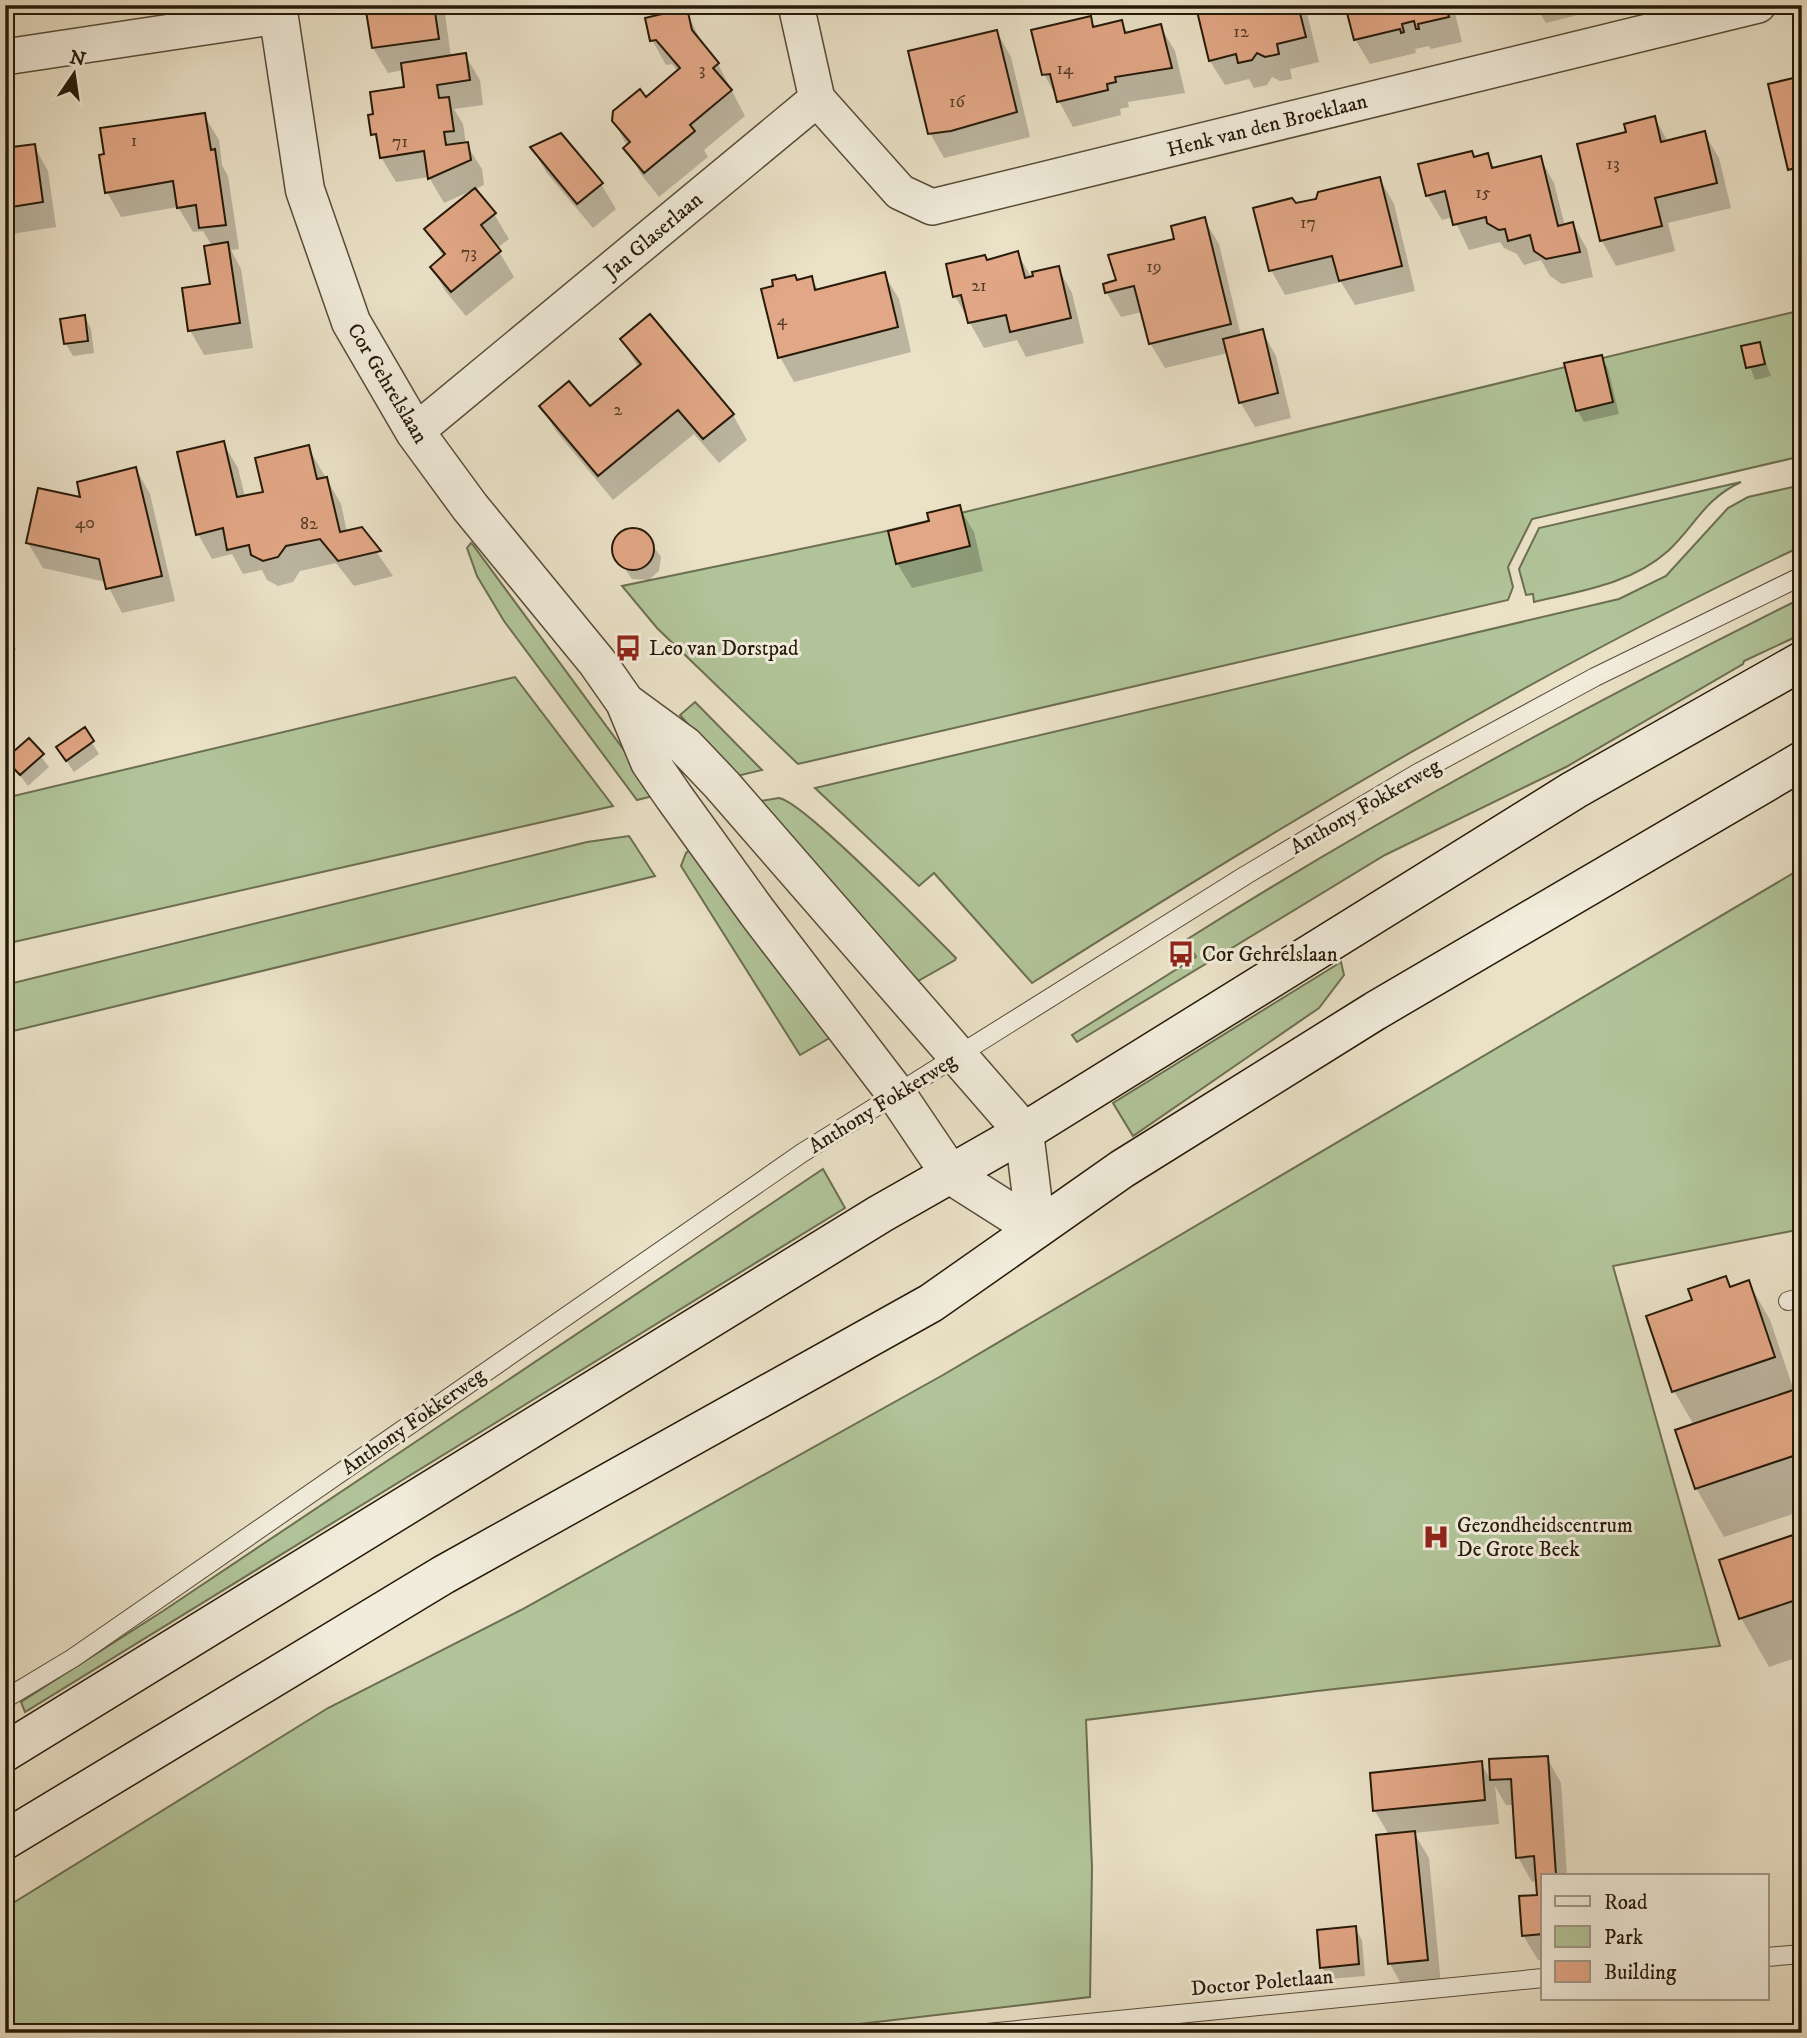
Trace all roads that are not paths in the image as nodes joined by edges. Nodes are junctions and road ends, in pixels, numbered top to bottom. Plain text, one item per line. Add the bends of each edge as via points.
1 (796, 5) edge
2 (1758, 5) edge
3 (277, 11) edge
4 (5, 57) edge
5 (817, 99) junction
6 (415, 432) junction
7 (1802, 576) edge
8 (1802, 661) edge
9 (625, 702) junction
10 (1802, 761) edge
11 (960, 1055) junction
12 (897, 1095) junction
13 (1024, 1132) junction
14 (951, 1175) junction
15 (1036, 1229) junction
16 (5, 1699) edge
17 (5, 1752) edge
18 (5, 1840) edge
19 (1802, 1954) edge
20 (1769, 1957) edge
21 (1541, 1978) edge
22 (987, 2033) edge

1 - 5 street
2 - 5 street, Henk van den Broeklaan via 932,207 900,192
3 - 4 street
3 - 6 main road, Cor Gehrelslaan via 304,190 351,322
5 - 6 street, Jan Glaserlaan
6 - 9 main road, Cor Gehrelslaan
7 - 11 lane, Anthony Fokkerweg via 1595,677 1416,774
8 - 13 main road via 1574,790
9 - 11 main road, Cor Gehrelslaan via 685,746
9 - 12 main road, Cor Gehrelslaan via 650,762 680,806
10 - 15 main road via 1375,1011 1133,1162
11 - 12 lane, Anthony Fokkerweg
11 - 13 main road, Cor Gehrelslaan
12 - 14 main road, Cor Gehrelslaan
12 - 16 lane, Anthony Fokkerweg via 802,1153 74,1658
13 - 14 main road
13 - 15 main road
14 - 15 main road, Cor Gehrelslaan
14 - 17 main road via 880,1214
15 - 18 main road via 931,1303 443,1576
19 - 20 lane
21 - 22 lane, Doctor Poletlaan

